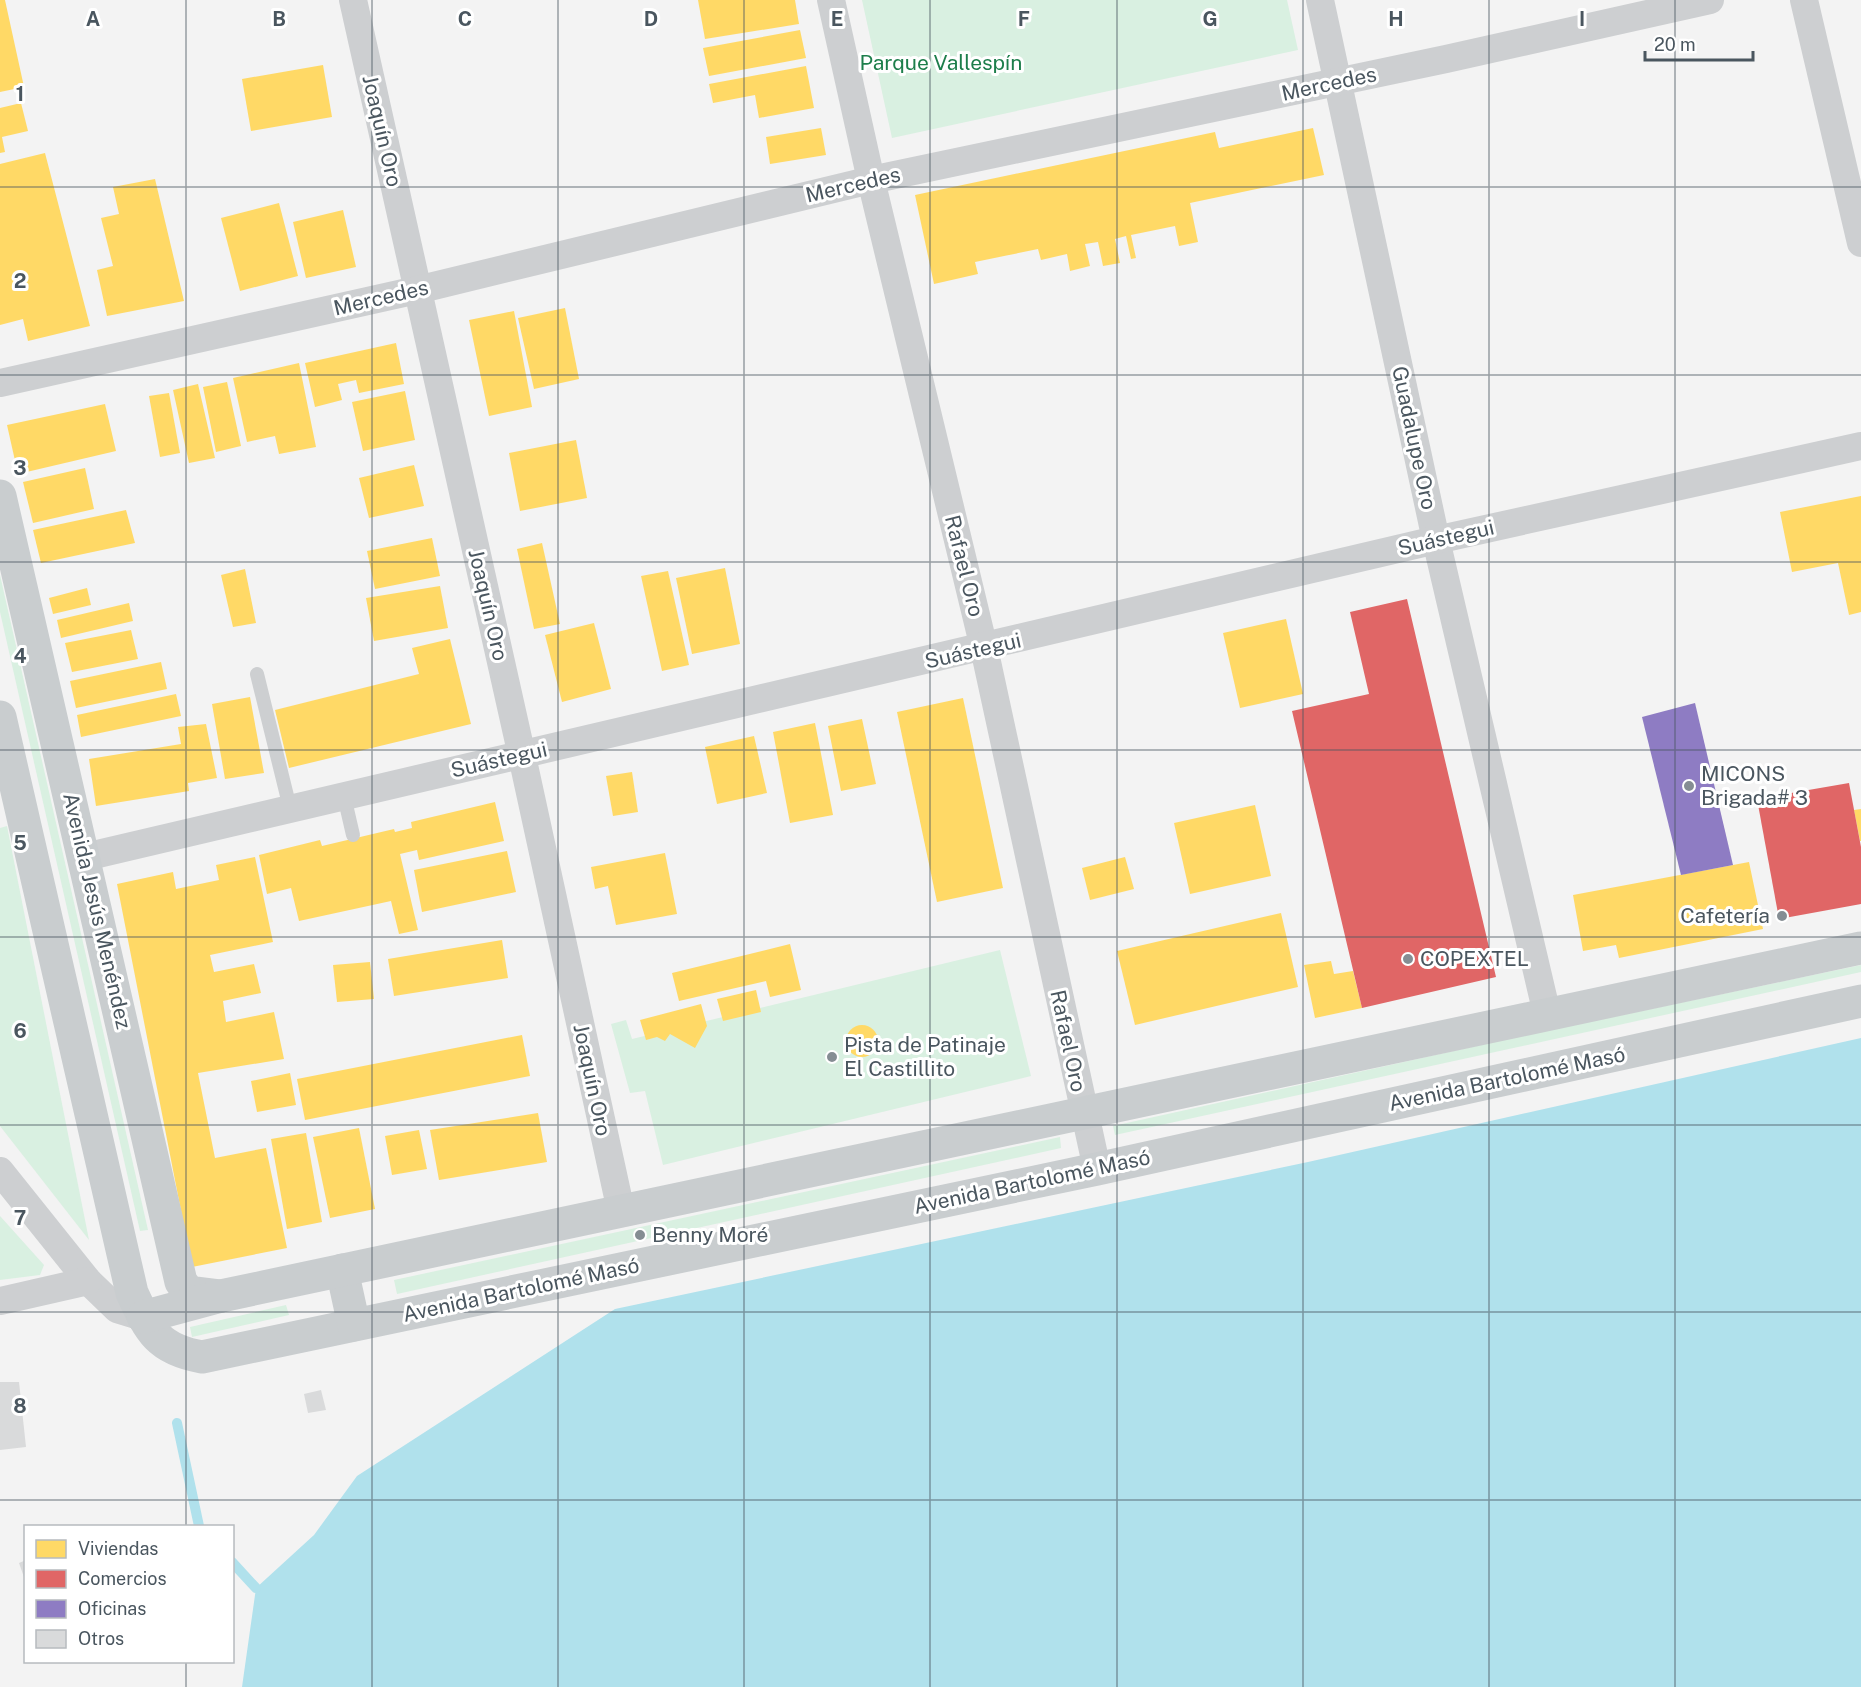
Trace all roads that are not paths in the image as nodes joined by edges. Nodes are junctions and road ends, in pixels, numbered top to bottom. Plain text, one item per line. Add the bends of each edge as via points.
1 (353, 0) edge
2 (831, 0) edge
3 (1320, 0) edge
4 (1710, 0) edge
5 (1804, 0) edge
6 (1338, 82) junction
7 (871, 180) junction
8 (1861, 243) edge
9 (417, 290) junction
10 (0, 383) edge
11 (1861, 446) edge
12 (0, 496) edge
13 (1436, 540) junction
14 (984, 648) junction
15 (256, 674) dead end
16 (0, 717) edge
17 (522, 756) junction
18 (344, 796) junction
19 (290, 808) junction
20 (353, 835) dead end
21 (85, 857) junction
22 (1861, 948) edge
23 (1861, 1001) edge
24 (1547, 1014) junction
25 (1083, 1113) junction
26 (1096, 1169) junction
27 (0, 1171) edge
28 (621, 1211) junction
29 (342, 1270) junction
30 (88, 1281) junction
31 (220, 1296) junction
32 (0, 1301) edge
33 (143, 1317) junction
34 (354, 1325) junction

1 - 9 street, Joaquín Oro
2 - 7 street, Rafael Oro
3 - 6 street, Guadalupe Oro
4 - 6 street, Mercedes
5 - 8 street
6 - 7 street, Mercedes
6 - 13 street, Guadalupe Oro
7 - 9 street, Mercedes
7 - 14 street, Rafael Oro
9 - 10 street, Mercedes
9 - 17 street, Joaquín Oro
11 - 13 street, Suástegui
12 - 21 main road, Avenida Jesús Menéndez
13 - 14 street, Suástegui
13 - 24 street, Guadalupe Oro
14 - 17 street, Suástegui
14 - 25 street, Rafael Oro
15 - 19 lane
16 - 33 main road via 132,1293
17 - 18 street, Suástegui
17 - 28 street, Joaquín Oro
18 - 19 street, Suástegui
18 - 20 lane
19 - 21 street, Suástegui
21 - 31 main road, Avenida Jesús Menéndez via 181,1282 189,1292
22 - 24 main road
23 - 26 main road, Avenida Bartolomé Masó
24 - 25 main road
25 - 26 street, Rafael Oro
25 - 28 main road
26 - 34 main road, Avenida Bartolomé Masó
27 - 30 street
28 - 29 main road
29 - 31 main road
29 - 34 main road
30 - 32 street
30 - 33 street via 117,1309
31 - 33 main road
33 - 34 main road, Avenida Bartolomé Masó via 162,1343 202,1357

